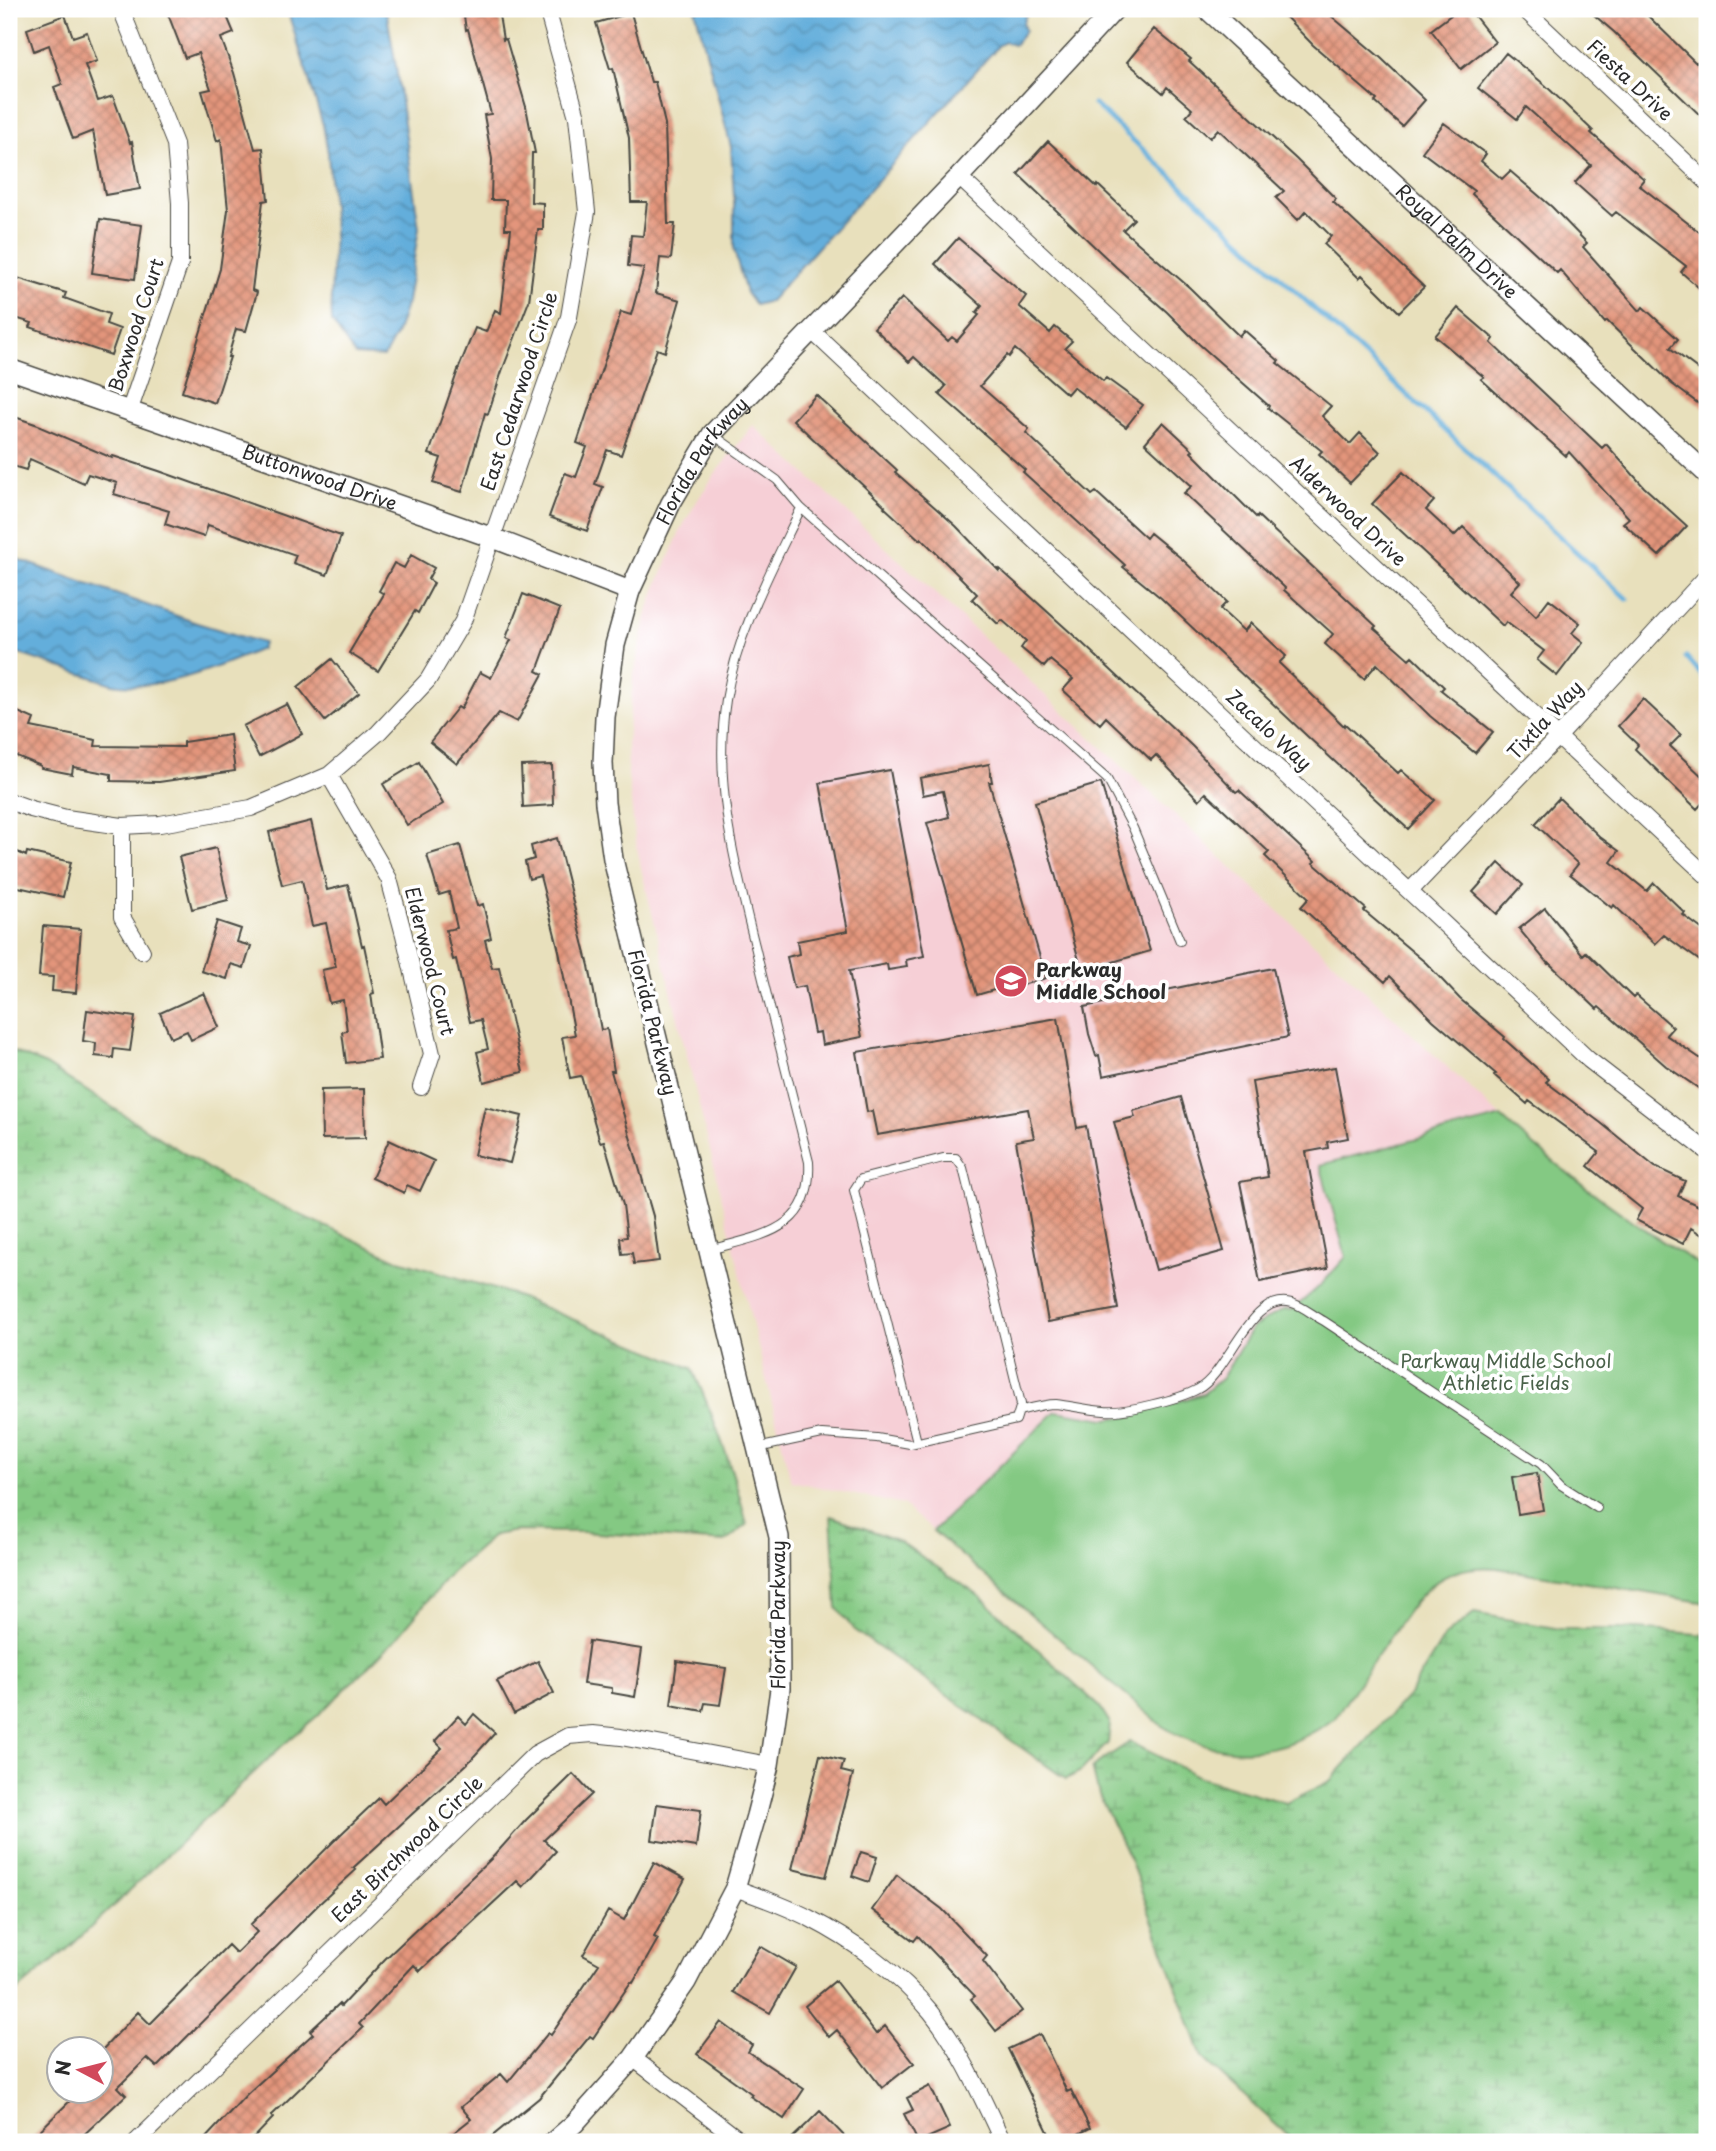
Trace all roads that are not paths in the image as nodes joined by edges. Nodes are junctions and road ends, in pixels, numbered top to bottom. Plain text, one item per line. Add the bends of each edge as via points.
1 (121, 9) edge
2 (547, 9) edge
3 (1115, 9) edge
4 (1207, 9) edge
5 (1524, 9) edge
6 (959, 177) junction
7 (1707, 182) edge
8 (811, 330) junction
9 (9, 369) edge
10 (129, 412) junction
11 (712, 434) junction
12 (1707, 474) edge
13 (801, 508) junction
14 (493, 538) junction
15 (1707, 576) edge
16 (630, 592) junction
17 (1559, 736) junction
18 (329, 775) junction
19 (9, 801) edge
20 (122, 826) junction
21 (1707, 876) edge
22 (1410, 891) junction
23 (1180, 941) dead end
24 (142, 951) dead end
25 (421, 1087) dead end
26 (1707, 1151) edge
27 (709, 1250) junction
28 (1019, 1411) junction
29 (917, 1442) junction
30 (757, 1448) junction
31 (1597, 1508) dead end
32 (769, 1766) junction
33 (735, 1888) junction
34 (633, 2058) junction
35 (136, 2142) edge
36 (553, 2142) edge
37 (742, 2142) edge
38 (1003, 2142) edge

1 - 10 street, Boxwood Court via 175,144 180,203 180,263
2 - 14 street, East Cedarwood Circle via 577,117 587,212 569,317
3 - 6 street, Florida Parkway
4 - 12 street, Royal Palm Drive
5 - 7 street, Fiesta Drive
6 - 8 street, Florida Parkway
6 - 17 street, Alderwood Drive
8 - 11 street, Florida Parkway
8 - 22 street, Zacalo Way
9 - 10 street, Buttonwood Drive
10 - 14 street, Buttonwood Drive
11 - 13 lane via 777,480
11 - 16 street, Florida Parkway via 671,503
13 - 23 lane via 1107,779 1133,828
13 - 27 lane via 749,617 726,699 721,752 735,863 809,1162 808,1192 780,1228
14 - 16 street, Buttonwood Drive
14 - 18 street, East Cedarwood Circle via 463,621 428,680 378,733
15 - 17 street, Tixtla Way
16 - 27 street, Florida Parkway via 615,645 608,695 605,803 613,859
17 - 21 street, Alderwood Drive
17 - 22 street, Tixtla Way
18 - 20 street, East Cedarwood Circle via 251,808
18 - 25 street, Elderwood Court via 388,879 432,1054
19 - 20 street, East Cedarwood Circle via 66,818
20 - 24 street via 122,917
22 - 26 street, Zacalo Way via 1589,1060
27 - 30 street, Florida Parkway
28 - 29 lane via 1016,1420
28 - 29 lane via 1021,1404 956,1158 861,1179 854,1190
28 - 31 lane via 1053,1404 1106,1412 1142,1407 1199,1389 1214,1376 1262,1309 1290,1302 1541,1464 1561,1485
29 - 30 lane via 822,1434
30 - 32 street, Florida Parkway via 779,1537 780,1689
32 - 33 street, Florida Parkway
32 - 35 street, East Birchwood Circle via 593,1734 568,1736 535,1754
33 - 34 street, Florida Parkway via 686,1982
33 - 38 street via 844,1937 905,1986 930,2012 963,2060
34 - 36 street, Florida Parkway
34 - 37 street

